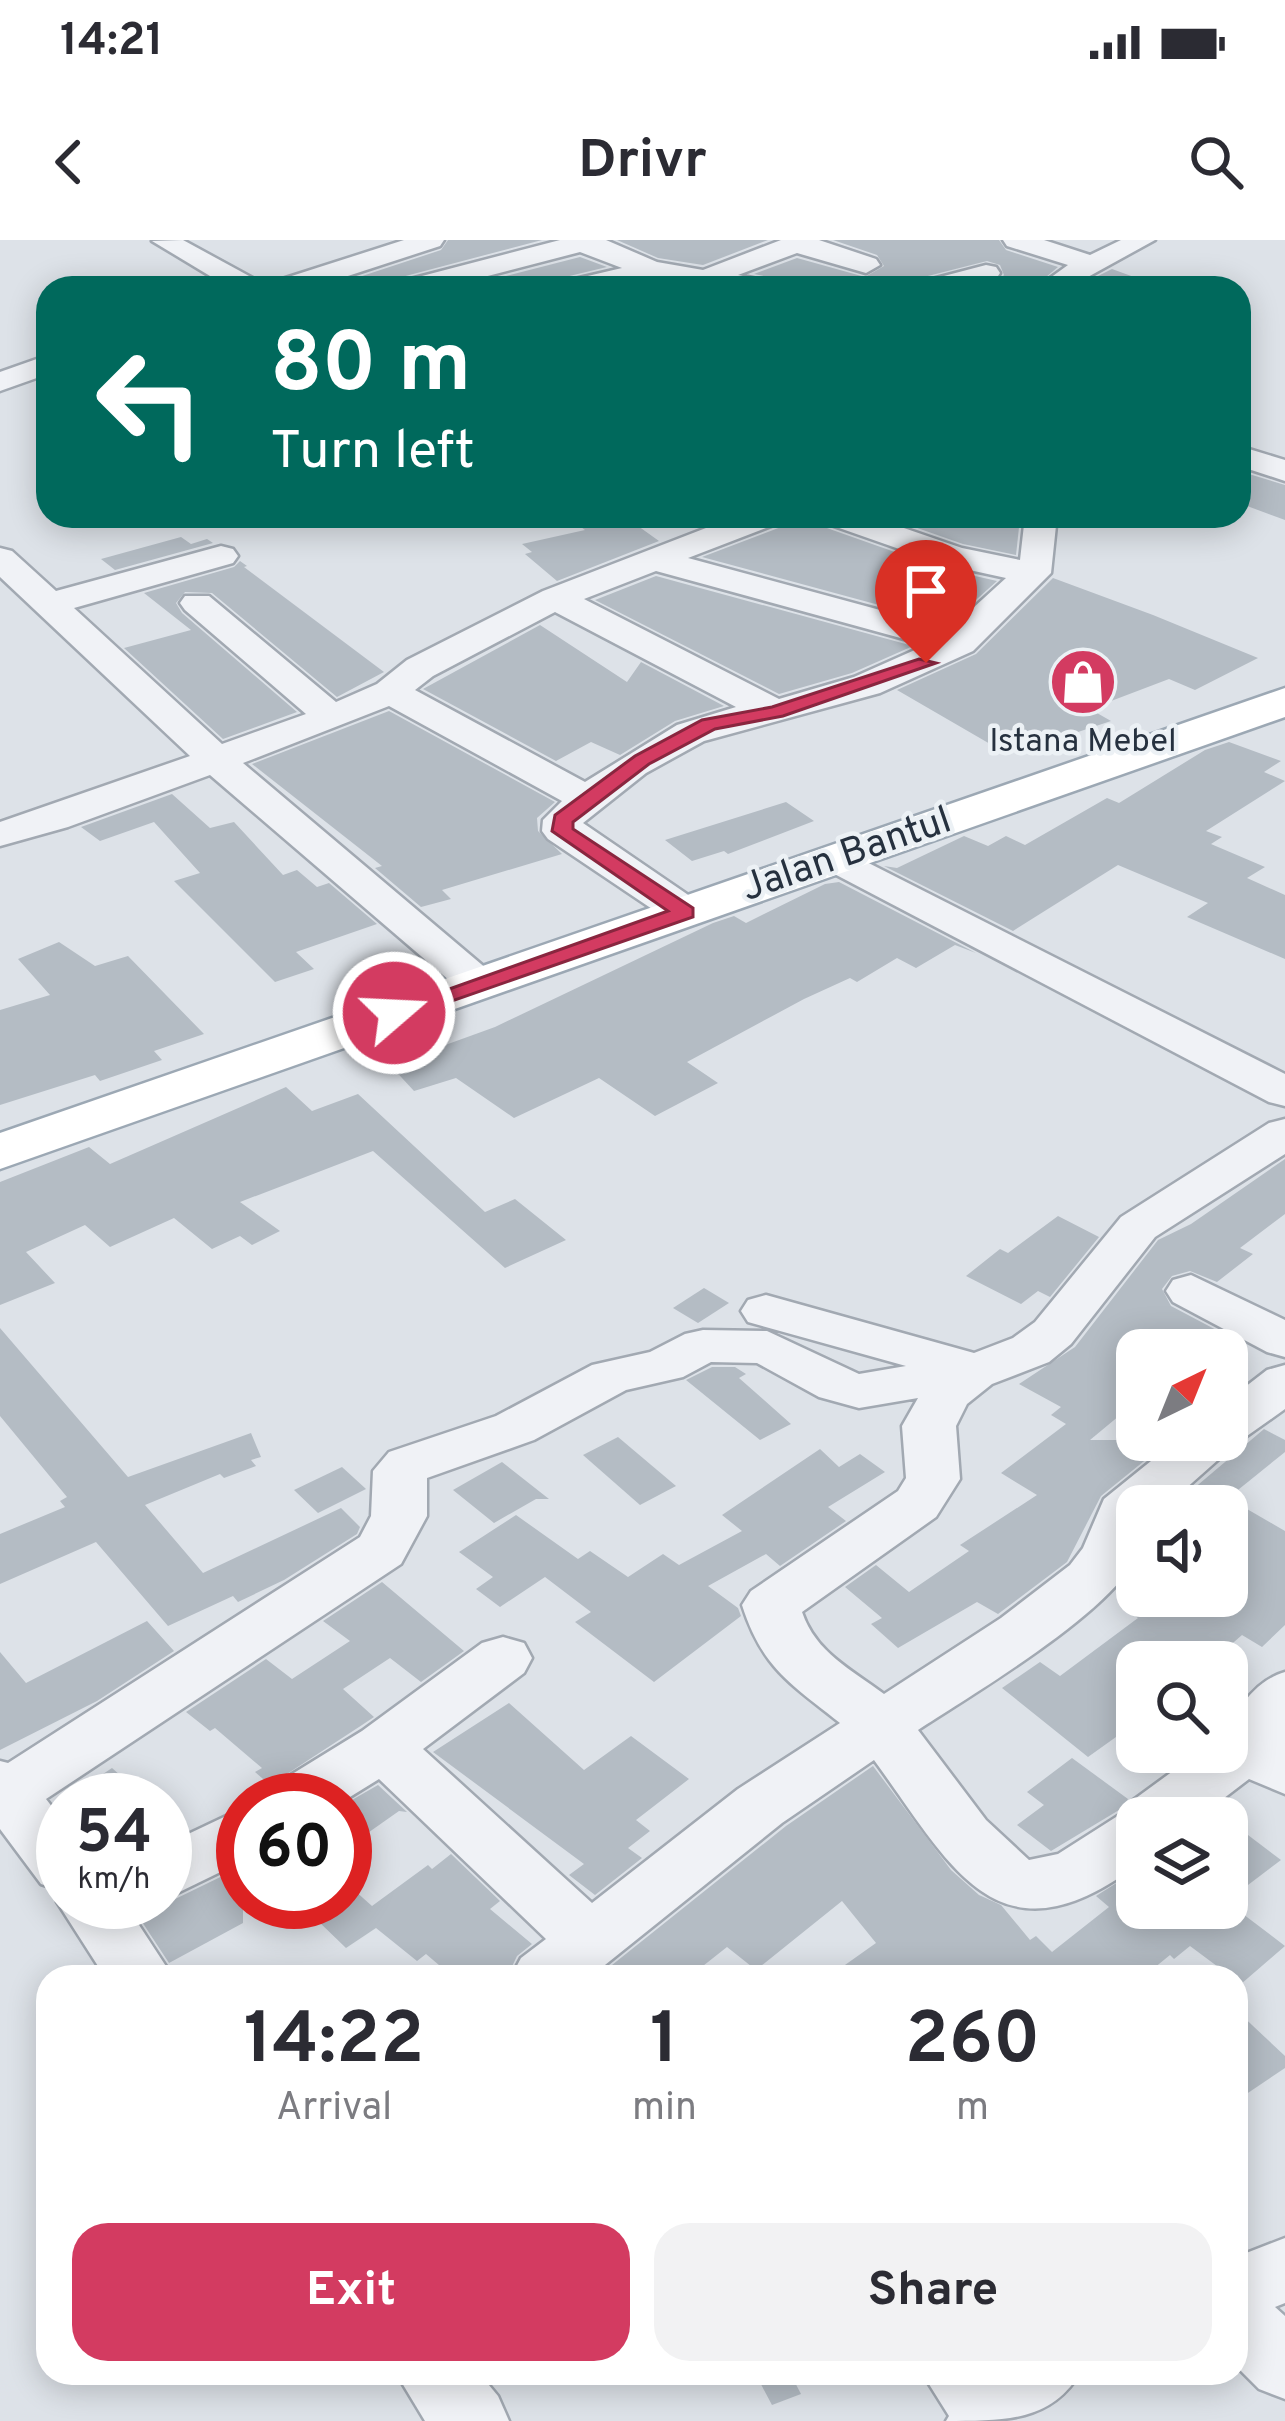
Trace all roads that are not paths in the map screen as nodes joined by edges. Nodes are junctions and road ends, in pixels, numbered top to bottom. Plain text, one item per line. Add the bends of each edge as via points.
1 (431, 240) edge
2 (1016, 240) edge
3 (1142, 240) edge
4 (165, 241) edge
5 (582, 241) edge
6 (804, 243) edge
7 (866, 265) dead end
8 (650, 269) junction
9 (986, 273) dead end
10 (228, 276) edge
11 (320, 276) edge
12 (453, 276) edge
13 (621, 276) edge
14 (711, 276) joint
15 (975, 276) edge
16 (1089, 276) edge
17 (36, 368) edge
18 (0, 382) edge
19 (1251, 459) edge
20 (1285, 471) edge
21 (736, 528) edge
22 (871, 528) edge
23 (1041, 528) edge
24 (221, 556) dead end
25 (0, 558) edge
26 (655, 560) junction
27 (1034, 574) junction
28 (555, 598) junction
29 (52, 603) junction
30 (197, 603) dead end
31 (960, 643) junction
32 (390, 692) junction
33 (1285, 702) edge
34 (776, 712) junction
35 (332, 717) junction
36 (217, 761) junction
37 (586, 798) junction
38 (0, 834) edge
39 (837, 859) junction
40 (685, 912) junction
41 (459, 966) junction
42 (1285, 1092) edge
43 (1285, 1132) edge
44 (0, 1151) edge
45 (1191, 1291) dead end
46 (766, 1311) dead end
47 (1285, 1341) edge
48 (974, 1372) junction
49 (1285, 1382) edge
50 (1248, 1411) edge
51 (1186, 1461) edge
52 (503, 1658) dead end
53 (1285, 1693) edge
54 (881, 1726) junction
55 (383, 1747) junction
56 (1265, 1760) edge
57 (341, 1773) edge
58 (4, 1789) edge
59 (1194, 1797) edge
60 (36, 1828) edge
61 (1116, 1845) edge
62 (111, 1929) edge
63 (133, 1965) edge
64 (567, 1965) edge
65 (1285, 2270) edge
66 (1248, 2285) edge
67 (1248, 2329) edge
68 (1285, 2365) edge
69 (442, 2385) edge
70 (471, 2421) edge

1 - 11 street
2 - 16 street
3 - 16 street
4 - 10 street
5 - 8 street
5 - 12 street
6 - 7 street
6 - 14 street
8 - 13 street
8 - 14 street
9 - 15 street
17 - 18 street
19 - 20 street
21 - 26 street
22 - 27 street
23 - 27 street
24 - 29 street
25 - 29 street
26 - 28 street
26 - 31 street
27 - 31 street
28 - 32 street via 420,668
28 - 34 street
29 - 36 street
30 - 35 street
31 - 34 street via 886,679
32 - 35 street
32 - 37 street
33 - 39 main road, Jalan Bantul
34 - 37 street via 709,724
35 - 36 street
36 - 38 street
36 - 41 street
37 - 40 street via 562,831
39 - 40 main road, Jalan Bantul
39 - 42 street
40 - 41 main road, Jalan Bantul
41 - 44 main road, Jalan Bantul
43 - 48 street via 1138,1227 1053,1334
45 - 47 street
46 - 48 street
48 - 54 street via 946,1394 928,1426 933,1479 917,1504 771,1605 786,1649
48 - 58 street via 859,1391 767,1347 703,1346 665,1365 610,1377 515,1428 408,1465 400,1471 395,1527 381,1550
49 - 50 street
51 - 54 street via 1123,1512 1090,1579
52 - 55 street
53 - 56 street
54 - 61 street via 991,1868 1016,1883 1071,1875
54 - 64 street via 760,1806
55 - 57 street
55 - 64 street
56 - 59 street
58 - 60 street
62 - 63 street
65 - 66 street
67 - 68 street
69 - 70 street

